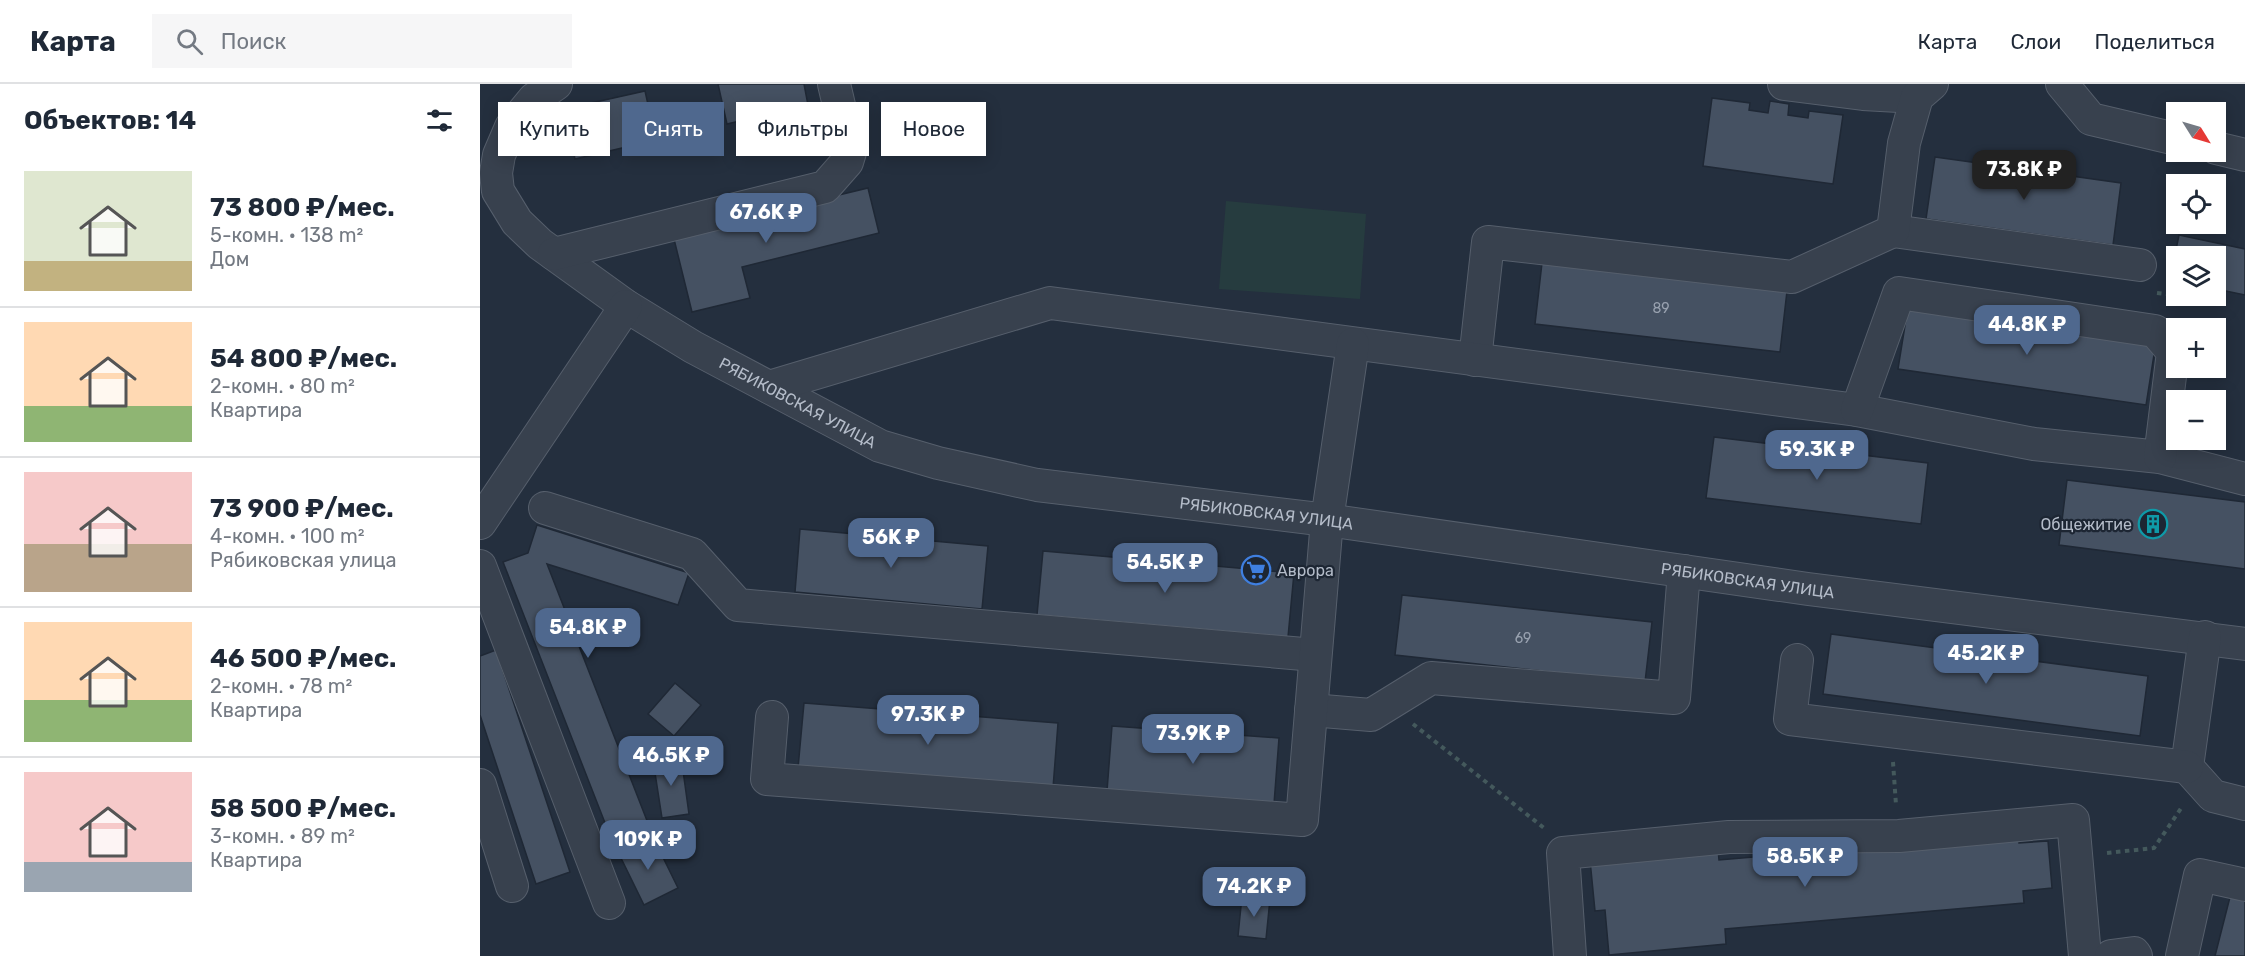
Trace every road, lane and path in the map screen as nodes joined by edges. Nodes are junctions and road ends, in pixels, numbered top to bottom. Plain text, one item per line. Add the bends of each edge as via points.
1 (556, 84) edge
2 (834, 84) edge
3 (1784, 84) edge
4 (2062, 84) edge
5 (1924, 91) edge
6 (2166, 137) edge
7 (2226, 150) edge
8 (2245, 155) edge
9 (493, 198) edge
10 (1893, 231) junction
11 (554, 254) junction
12 (2140, 265) dead end
13 (626, 306) junction
14 (1353, 344) junction
15 (1475, 360) junction
16 (769, 387) junction
17 (1857, 410) junction
18 (2160, 457) junction
19 (2245, 479) edge
20 (545, 508) dead end
21 (1327, 520) junction
22 (480, 523) edge
23 (480, 566) edge
24 (1684, 571) junction
25 (2205, 637) junction
26 (2245, 644) edge
27 (1316, 655) junction
28 (1797, 660) dead end
29 (1396, 699) junction
30 (1311, 710) junction
31 (772, 717) dead end
32 (1890, 731) junction
33 (2193, 774) junction
34 (480, 785) edge
35 (2245, 804) edge
36 (1896, 811) dead end
37 (1545, 829) dead end
38 (2076, 855) junction
39 (2245, 885) edge
40 (512, 886) dead end
41 (609, 903) dead end
42 (1570, 956) edge
43 (2085, 956) edge
44 (2111, 956) edge
45 (2136, 956) edge
46 (2182, 956) edge

1 - 9 street, РЯБИКОВСКАЯ УЛИЦА via 534,99 511,127 499,155 498,190
2 - 11 street via 850,152 848,162 825,188
3 - 5 street via 1863,94
4 - 6 street via 2091,118
5 - 10 street via 1904,143
7 - 8 street
9 - 11 street, РЯБИКОВСКАЯ УЛИЦА
10 - 12 street
10 - 15 street via 1792,277 1488,242
11 - 13 street, РЯБИКОВСКАЯ УЛИЦА
13 - 16 street, РЯБИКОВСКАЯ УЛИЦА
13 - 22 street
14 - 15 street
14 - 16 street via 1050,303
14 - 21 street
15 - 17 street
16 - 21 street, РЯБИКОВСКАЯ УЛИЦА via 880,446 938,463 1037,485
17 - 18 street via 2034,444
17 - 18 street via 1899,293 2155,331 2173,352
18 - 19 street
20 - 27 street via 692,554 738,605
21 - 24 street, РЯБИКОВСКАЯ УЛИЦА
21 - 27 street
23 - 41 street
24 - 25 street, РЯБИКОВСКАЯ УЛИЦА
24 - 29 street via 1674,698 1431,678
25 - 26 street, РЯБИКОВСКАЯ УЛИЦА
25 - 33 street
27 - 30 street
28 - 32 street via 1790,719
29 - 30 street via 1371,715
29 - 37 path via 1410,721
30 - 31 street via 1302,820 767,778
32 - 33 street
32 - 36 path
33 - 35 street via 2213,796
33 - 38 path via 2154,849
34 - 40 street
38 - 42 street via 2073,820 1899,836 1729,837 1563,853
38 - 43 street
39 - 46 street via 2200,875
44 - 45 street

